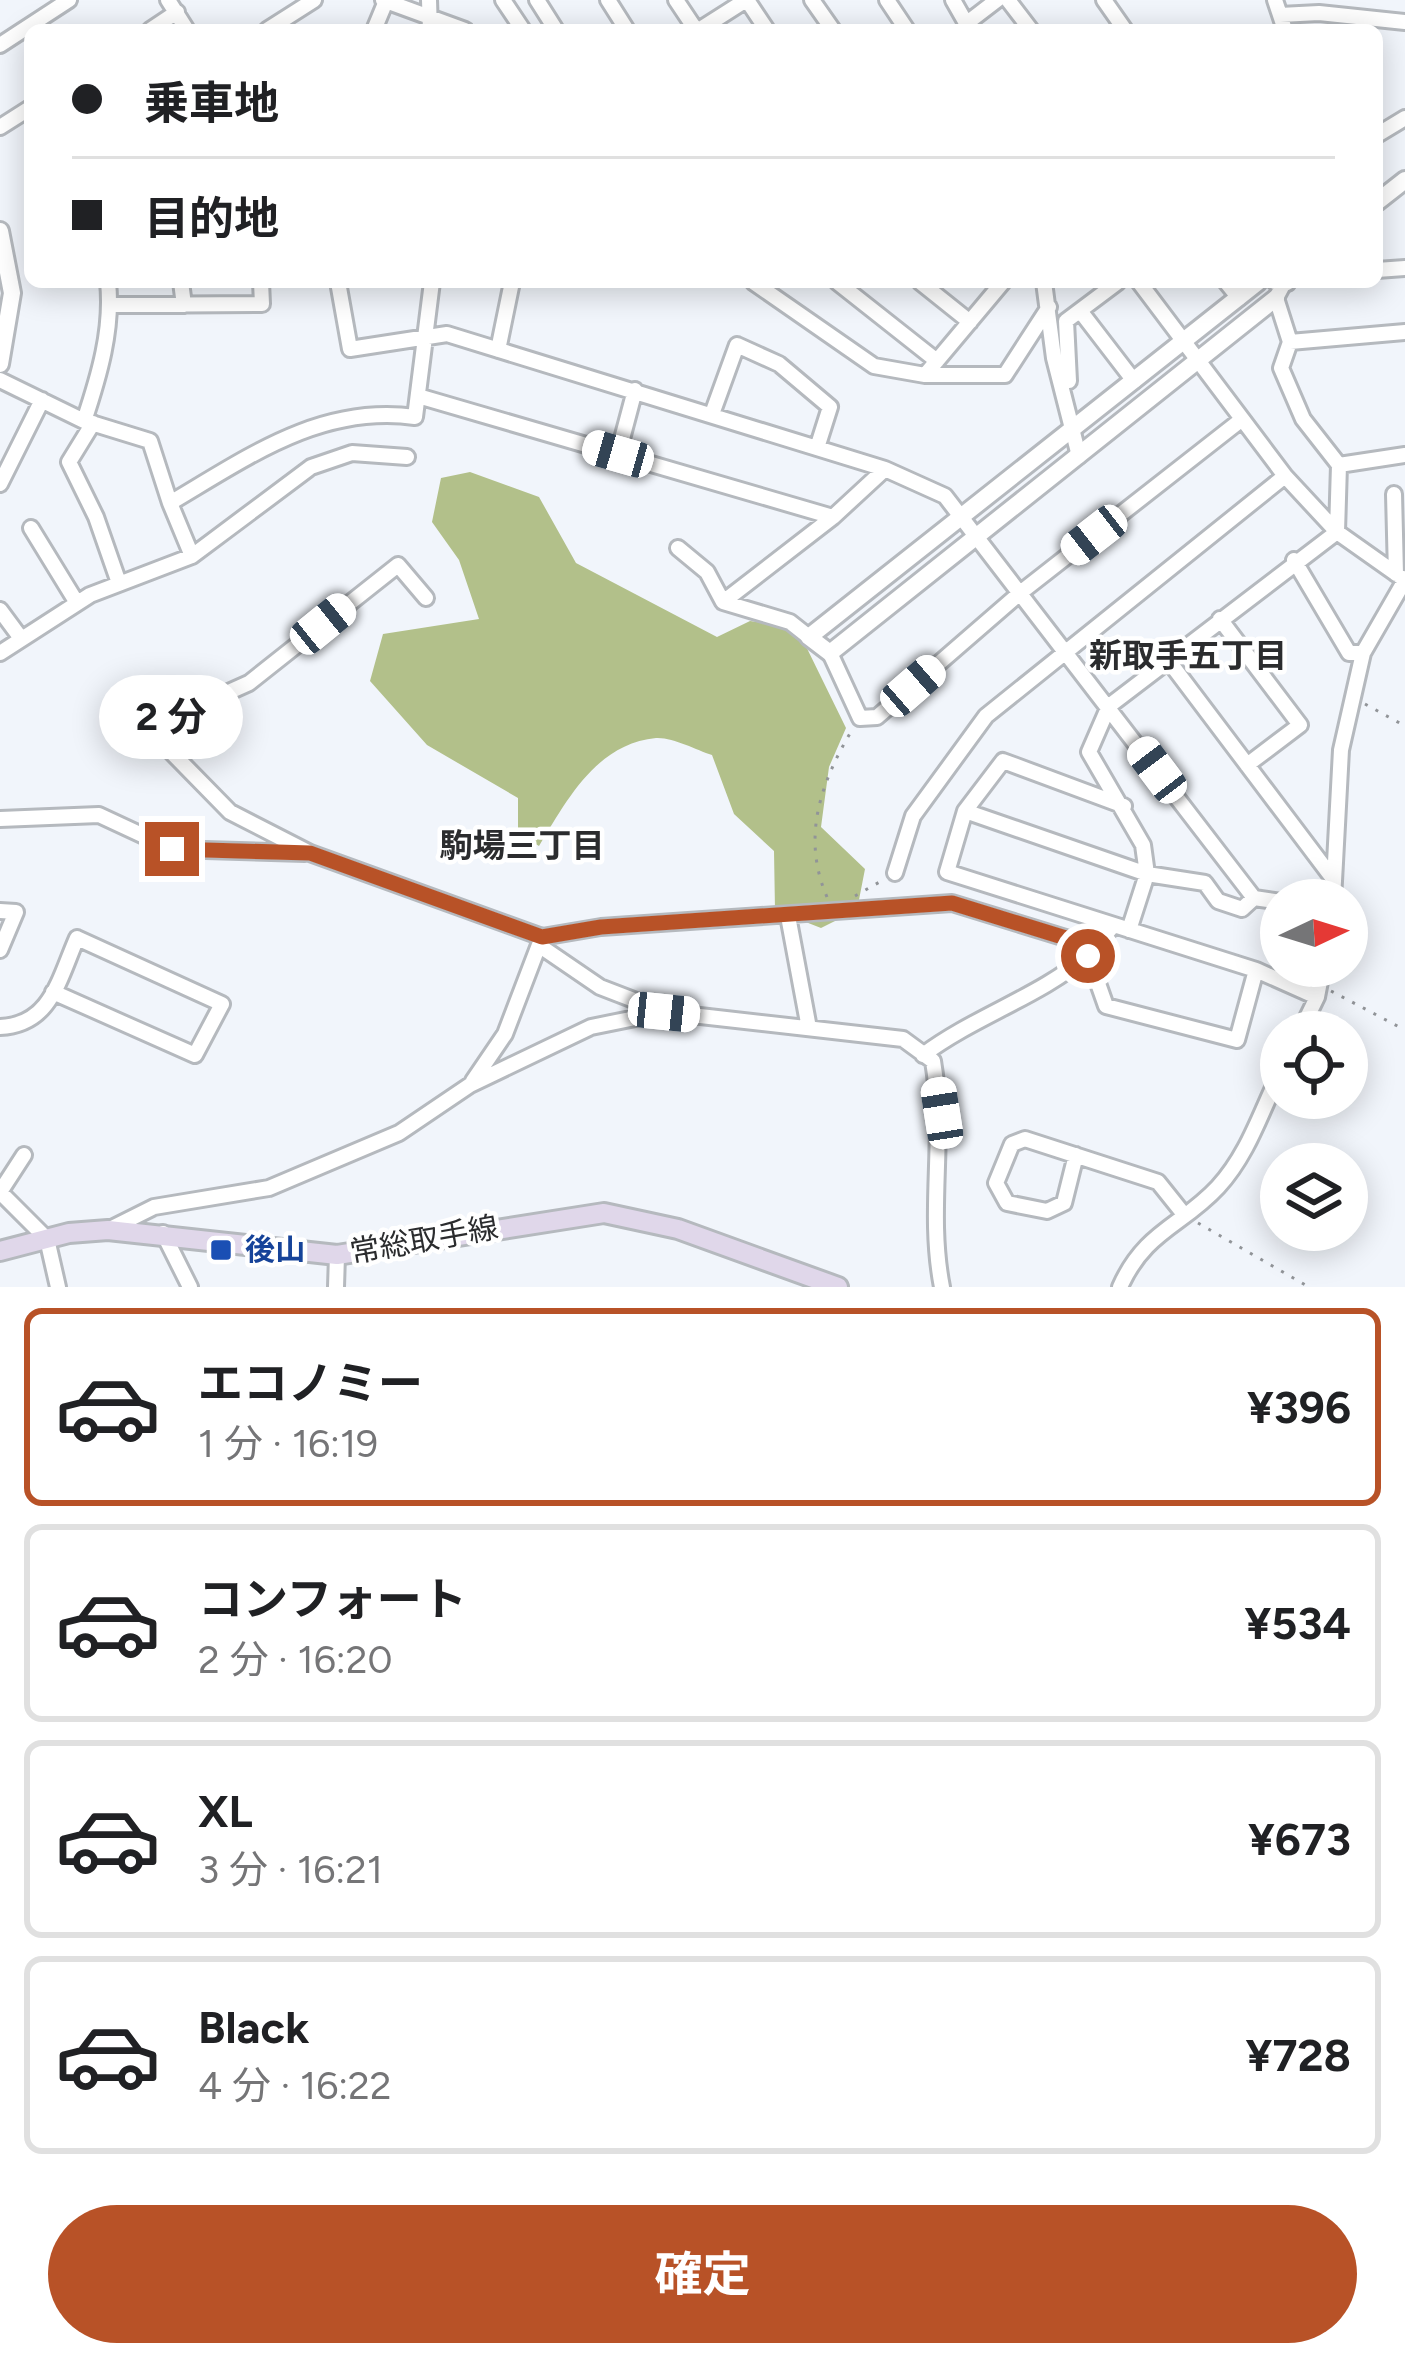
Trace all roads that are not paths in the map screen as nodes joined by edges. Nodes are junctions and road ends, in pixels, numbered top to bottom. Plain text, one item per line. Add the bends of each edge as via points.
1 (69, 0) edge
2 (314, 0) edge
3 (746, 0) edge
4 (997, 0) edge
5 (1008, 0) edge
6 (384, 1) edge
7 (430, 15) edge
8 (1280, 15) edge
9 (1405, 22) edge
10 (32, 24) edge
11 (279, 24) edge
12 (708, 24) edge
13 (971, 24) edge
14 (1026, 24) edge
15 (0, 231) edge
16 (109, 288) edge
17 (182, 288) edge
18 (261, 288) edge
19 (339, 288) edge
20 (432, 288) edge
21 (511, 288) edge
22 (762, 288) edge
23 (845, 288) edge
24 (928, 288) edge
25 (997, 288) edge
26 (1046, 288) edge
27 (1111, 288) edge
28 (1143, 288) edge
29 (1231, 288) edge
30 (1251, 288) edge
31 (1279, 288) edge
32 (1281, 288) edge
33 (1239, 298) junction
34 (110, 305) junction
35 (184, 305) junction
36 (1048, 307) junction
37 (1081, 312) junction
38 (970, 322) junction
39 (1405, 332) edge
40 (426, 338) junction
41 (1182, 342) junction
42 (1290, 342) junction
43 (498, 350) junction
44 (937, 361) junction
45 (1196, 362) junction
46 (0, 364) edge
47 (925, 375) junction
48 (0, 380) edge
49 (1069, 381) dead end
50 (1135, 381) junction
51 (635, 390) junction
52 (418, 396) junction
53 (42, 400) junction
54 (712, 414) junction
55 (1241, 420) junction
56 (88, 422) junction
57 (1072, 431) junction
58 (818, 448) junction
59 (618, 454) junction
60 (1405, 455) edge
61 (1079, 456) junction
62 (407, 457) dead end
63 (1340, 465) junction
64 (885, 469) junction
65 (1286, 476) junction
66 (0, 484) edge
67 (1394, 494) dead end
68 (170, 503) junction
69 (833, 517) junction
70 (962, 518) junction
71 (31, 528) dead end
72 (1337, 532) junction
73 (976, 538) junction
74 (678, 548) dead end
75 (192, 556) junction
76 (1294, 560) junction
77 (1402, 578) edge
78 (119, 583) junction
79 (1020, 593) junction
80 (426, 598) dead end
81 (723, 602) junction
82 (76, 603) junction
83 (0, 610) edge
84 (1220, 620) junction
85 (809, 637) junction
86 (20, 638) junction
87 (1064, 651) junction
88 (0, 653) edge
89 (830, 653) junction
90 (1363, 653) junction
91 (1168, 660) junction
92 (1108, 706) junction
93 (133, 713) dead end
94 (157, 744) junction
95 (1247, 765) junction
96 (1124, 806) junction
97 (964, 811) junction
98 (0, 819) edge
99 (310, 853) junction
100 (895, 873) road end
101 (1147, 874) junction
102 (1333, 879) edge
103 (1334, 879) edge
104 (1254, 898) junction
105 (1260, 899) edge
106 (0, 911) edge
107 (788, 916) junction
108 (1121, 928) junction
109 (541, 941) junction
110 (0, 950) edge
111 (1092, 951) junction
112 (1256, 970) junction
113 (1318, 987) edge
114 (53, 992) junction
115 (1317, 992) junction
116 (1309, 1011) edge
117 (664, 1012) junction
118 (0, 1027) edge
119 (808, 1028) junction
120 (923, 1054) junction
121 (470, 1085) junction
122 (1260, 1118) edge
123 (24, 1155) dead end
124 (1076, 1155) junction
125 (0, 1192) edge
126 (1182, 1213) junction
127 (108, 1230) junction
128 (163, 1233) junction
129 (47, 1239) junction
130 (0, 1251) edge
131 (337, 1255) junction
132 (58, 1287) edge
133 (190, 1287) edge
134 (336, 1287) edge
135 (838, 1287) edge
136 (942, 1287) edge
137 (1120, 1287) edge

1 - 10 street
2 - 11 street
3 - 12 street
4 - 13 street
5 - 14 street
6 - 7 street
8 - 9 street
15 - 46 street via 11,292
16 - 34 street
17 - 35 street
18 - 35 street via 262,304
19 - 40 street via 350,349
20 - 40 street
21 - 43 street
22 - 47 street via 874,366
23 - 44 street
24 - 38 street
25 - 38 street
26 - 36 street
27 - 37 street
28 - 41 street
29 - 33 street
30 - 33 street
31 - 45 street
32 - 42 street
33 - 41 street
34 - 35 street
34 - 56 street
36 - 47 street via 1005,375
36 - 57 street
37 - 49 street via 1066,320
37 - 50 street
38 - 44 street
39 - 42 street
40 - 43 street via 447,334
40 - 52 street
41 - 45 street
41 - 50 street
42 - 63 street via 1281,368 1303,419
43 - 51 street
44 - 47 street
45 - 55 street
45 - 61 street
48 - 53 street
50 - 57 street
51 - 54 street
51 - 59 street
52 - 59 street
52 - 68 street via 415,416 336,418 280,438
53 - 56 street
53 - 66 street
54 - 58 street
54 - 58 street via 737,345 779,364 830,407
55 - 65 street
55 - 79 street
56 - 68 street via 150,442
56 - 78 street via 69,462
57 - 61 street
57 - 70 street
58 - 64 street
59 - 69 street
60 - 63 street
61 - 73 street
62 - 75 street via 352,453 311,467
63 - 72 street
64 - 69 street
64 - 70 street via 945,496
65 - 72 street
65 - 87 street
67 - 77 street
68 - 75 street
69 - 81 street
70 - 73 street
70 - 85 street
71 - 82 street
72 - 76 street
72 - 77 street
73 - 79 street
73 - 89 street
74 - 81 street via 707,572
75 - 78 street
76 - 84 street
76 - 90 street via 1348,653
77 - 90 street
78 - 82 street
79 - 87 street
79 - 89 street via 877,717 860,718
80 - 94 street via 398,565
81 - 85 street via 790,622
82 - 86 street
83 - 86 street
84 - 91 street
84 - 95 street via 1300,725
85 - 89 street
86 - 88 street
87 - 92 street
87 - 100 street via 986,716 913,817
90 - 103 street via 1337,776
91 - 92 street
91 - 95 street
92 - 96 street via 1089,752
92 - 104 street
93 - 94 street
94 - 99 street via 230,812
95 - 102 street
96 - 97 street via 1003,761
96 - 101 street
97 - 101 street
97 - 108 street via 947,872
98 - 99 street via 99,815 172,849
99 - 109 street
101 - 104 street via 1205,883 1218,901 1242,909
101 - 108 street
104 - 105 street
106 - 110 street via 16,912
107 - 109 street via 601,927
107 - 111 street via 952,903
107 - 119 street
108 - 111 street
108 - 112 street
109 - 117 street via 600,987
109 - 121 street via 505,1034
111 - 112 street via 1106,1006 1237,1040
111 - 120 street via 1068,973 963,1024
112 - 115 street
113 - 115 street
114 - 114 street via 76,938 222,1004 195,1055
114 - 118 street via 44,1012 22,1026
115 - 116 street
117 - 119 street
117 - 121 street via 591,1027
119 - 120 street via 903,1039
120 - 136 street via 933,1061 942,1113 934,1196
121 - 127 street via 400,1133 269,1188 154,1207
122 - 126 street via 1243,1157
123 - 125 street
124 - 124 street via 1025,1138 1012,1144 996,1183 1007,1203 1047,1211 1064,1203
124 - 126 street via 1158,1182
125 - 129 street
126 - 137 street via 1153,1237
127 - 128 main road, 常総取手線
127 - 129 main road, 常総取手線
128 - 131 main road, 常総取手線
128 - 133 street
129 - 130 main road, 常総取手線
129 - 132 street
131 - 134 street
131 - 135 main road, 常総取手線 via 604,1213 678,1229

